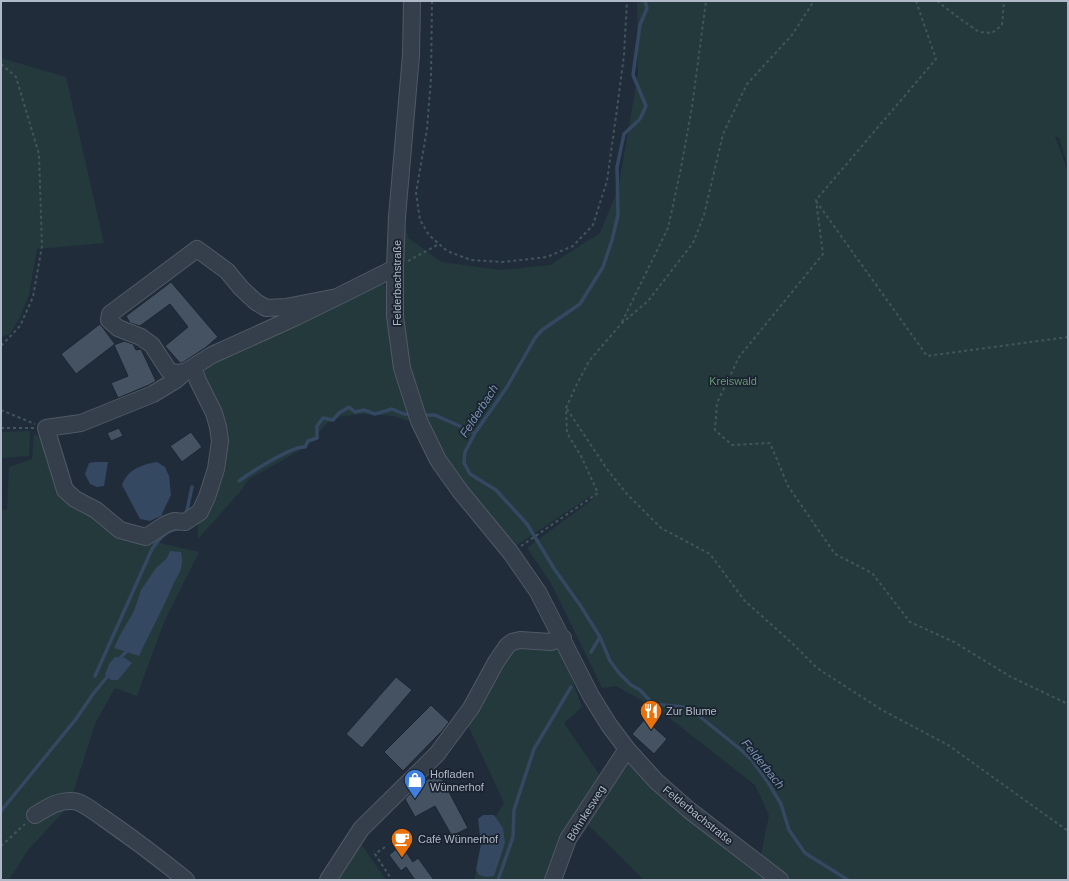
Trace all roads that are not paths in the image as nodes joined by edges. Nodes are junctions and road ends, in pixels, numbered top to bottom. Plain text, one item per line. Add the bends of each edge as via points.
1 (412, 1) edge
2 (395, 268) junction
3 (337, 298) junction
4 (189, 369) junction
5 (563, 638) junction
6 (627, 750) junction
7 (35, 815) road end
8 (186, 880) edge
9 (328, 880) edge
10 (553, 880) edge
11 (780, 880) edge

1 - 2 street, Felderbachstraße via 411,55
2 - 3 street
2 - 5 street, Felderbachstraße via 395,316 402,368 419,421 438,460 511,553 538,592
3 - 4 street via 226,348
3 - 4 street via 266,308 241,288 227,271 197,249 110,314 109,320 118,328 141,337 152,345 169,371 177,373
4 - 4 street via 152,394 81,423 46,428 65,490 75,499 96,510 120,530 146,537 166,524 174,521 185,522 200,512 207,497 216,469 220,441 214,413
5 - 6 street, Felderbachstraße via 591,696
5 - 9 street via 551,642 520,640 507,646 472,708 437,754 361,829
6 - 10 street, Böhnkesweg via 568,839
6 - 11 street, Felderbachstraße via 656,781 689,810
7 - 8 street via 56,803 74,801 123,832

